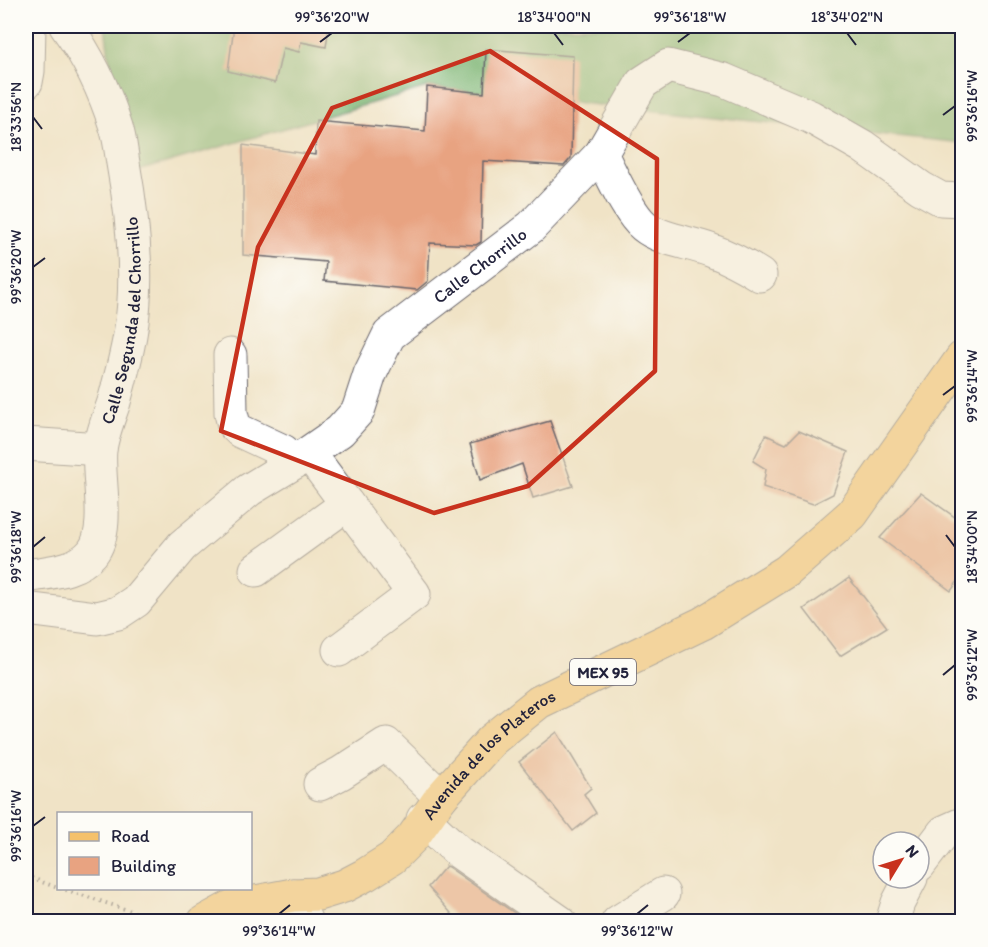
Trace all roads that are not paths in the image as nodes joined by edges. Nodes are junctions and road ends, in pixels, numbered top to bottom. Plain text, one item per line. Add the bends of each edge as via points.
1 (29, 26) edge
2 (66, 26) edge
3 (27, 77) edge
4 (601, 154) junction
5 (963, 200) edge
6 (760, 274) dead end
7 (230, 355) dead end
8 (963, 358) edge
9 (26, 444) edge
10 (100, 449) junction
11 (302, 458) junction
12 (347, 504) junction
13 (256, 570) dead end
14 (26, 576) edge
15 (26, 609) edge
16 (339, 650) dead end
17 (320, 784) dead end
18 (432, 808) junction
19 (963, 824) edge
20 (931, 850) edge
21 (905, 890) edge
22 (663, 894) dead end
23 (299, 908) edge
24 (238, 914) edge
25 (204, 921) edge
26 (560, 921) edge
27 (618, 921) edge
28 (892, 921) edge

1 - 3 street
2 - 10 street, Calle Segunda del Chorrillo via 92,68 116,128 132,227 134,282 130,332
4 - 5 street, Calle Chorrillo via 642,83 668,66 724,80 811,117 941,199
4 - 6 street via 644,226 735,260
4 - 11 street, Calle Chorrillo via 531,227 389,335 358,411 340,431
7 - 11 street via 234,425
8 - 18 main road, Avenida de los Plateros / MEX 95 via 852,514 819,545 787,571 703,623 539,702 492,740
9 - 10 street
10 - 14 street, Calle Segunda del Chorrillo via 101,525 93,552 71,568
11 - 12 street
11 - 15 street, Calle Chorrillo via 249,490 182,546 136,601 118,613 97,618
12 - 13 street
12 - 16 street via 414,594
17 - 18 street via 386,744
18 - 23 main road, Avenida de los Plateros / MEX 95 via 413,837 392,858 344,886 318,894
18 - 26 street via 459,852
19 - 20 street via 945,832
21 - 28 street
22 - 27 street
23 - 24 main road, Avenida de los Plateros / MEX 95
24 - 25 main road, Avenida de los Plateros / MEX 95

